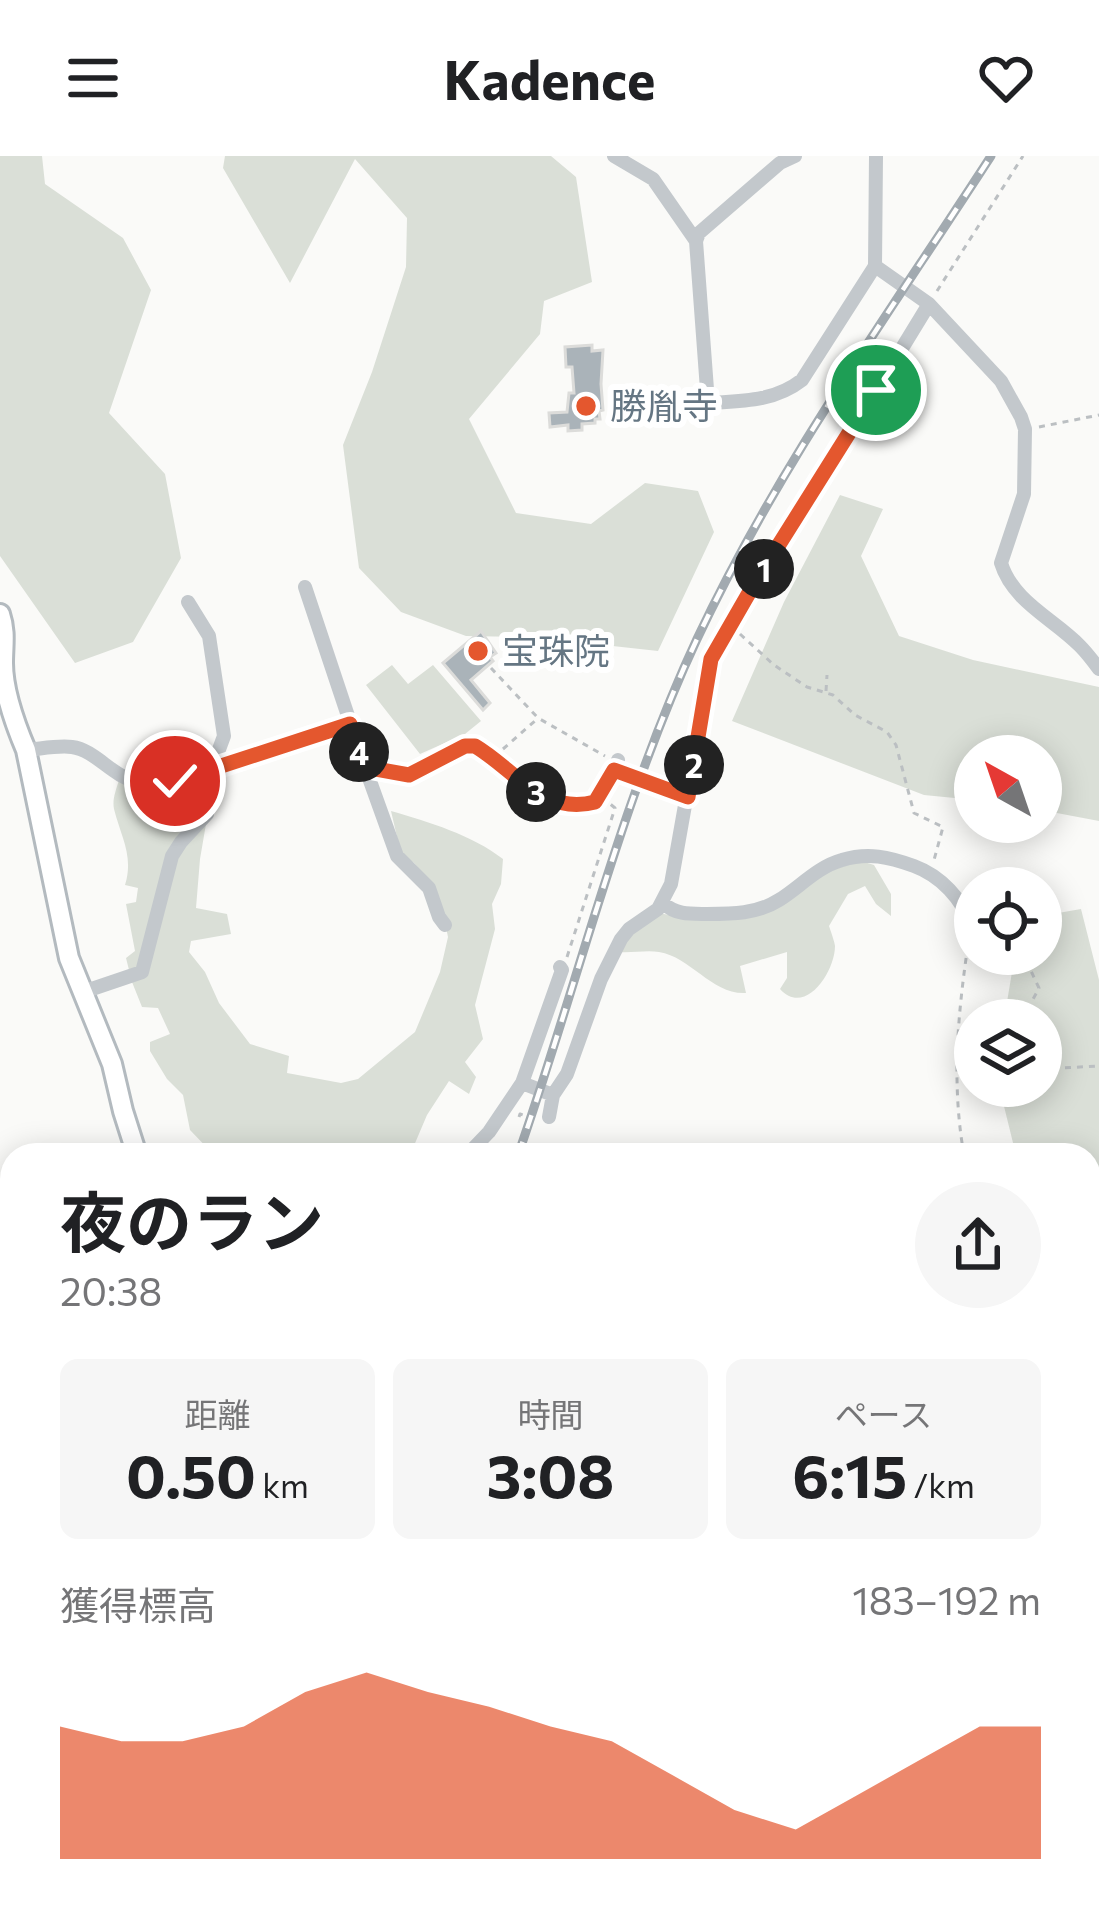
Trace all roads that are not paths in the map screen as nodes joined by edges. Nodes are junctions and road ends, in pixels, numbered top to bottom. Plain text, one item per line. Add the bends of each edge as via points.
1 (614, 156) edge
2 (795, 156) edge
3 (875, 156) edge
4 (697, 242) junction
5 (875, 266) junction
6 (928, 304) junction
7 (305, 587) dead end
8 (188, 602) dead end
9 (0, 614) edge
10 (1099, 668) edge
11 (350, 724) junction
12 (26, 751) junction
13 (365, 767) junction
14 (212, 771) junction
15 (688, 797) junction
16 (954, 897) edge
17 (663, 904) junction
18 (446, 925) dead end
19 (561, 968) road end
20 (82, 992) junction
21 (522, 1083) junction
22 (553, 1095) junction
23 (541, 1119) road end
24 (133, 1143) edge
25 (478, 1143) edge

1 - 4 street via 653,179
2 - 4 street
3 - 5 street
4 - 5 street via 708,403 770,398 802,380
5 - 6 street
6 - 10 street via 1001,381 1025,429 1024,494 1004,571
6 - 15 street via 711,659
7 - 11 street
8 - 14 street via 209,636 224,736
9 - 12 street via 2,667
11 - 13 street
11 - 14 street
12 - 14 street via 77,748 133,781
12 - 20 street
13 - 15 street, bridge via 409,775 475,746 529,788 575,806 595,802 617,766
13 - 18 street via 397,856 429,888
14 - 20 street via 207,814 172,856 144,969
15 - 17 street
16 - 17 street via 930,873 869,855 829,865 760,910 680,914
17 - 22 street via 622,939
19 - 21 street
20 - 24 street
21 - 22 street
21 - 25 street
22 - 23 street

